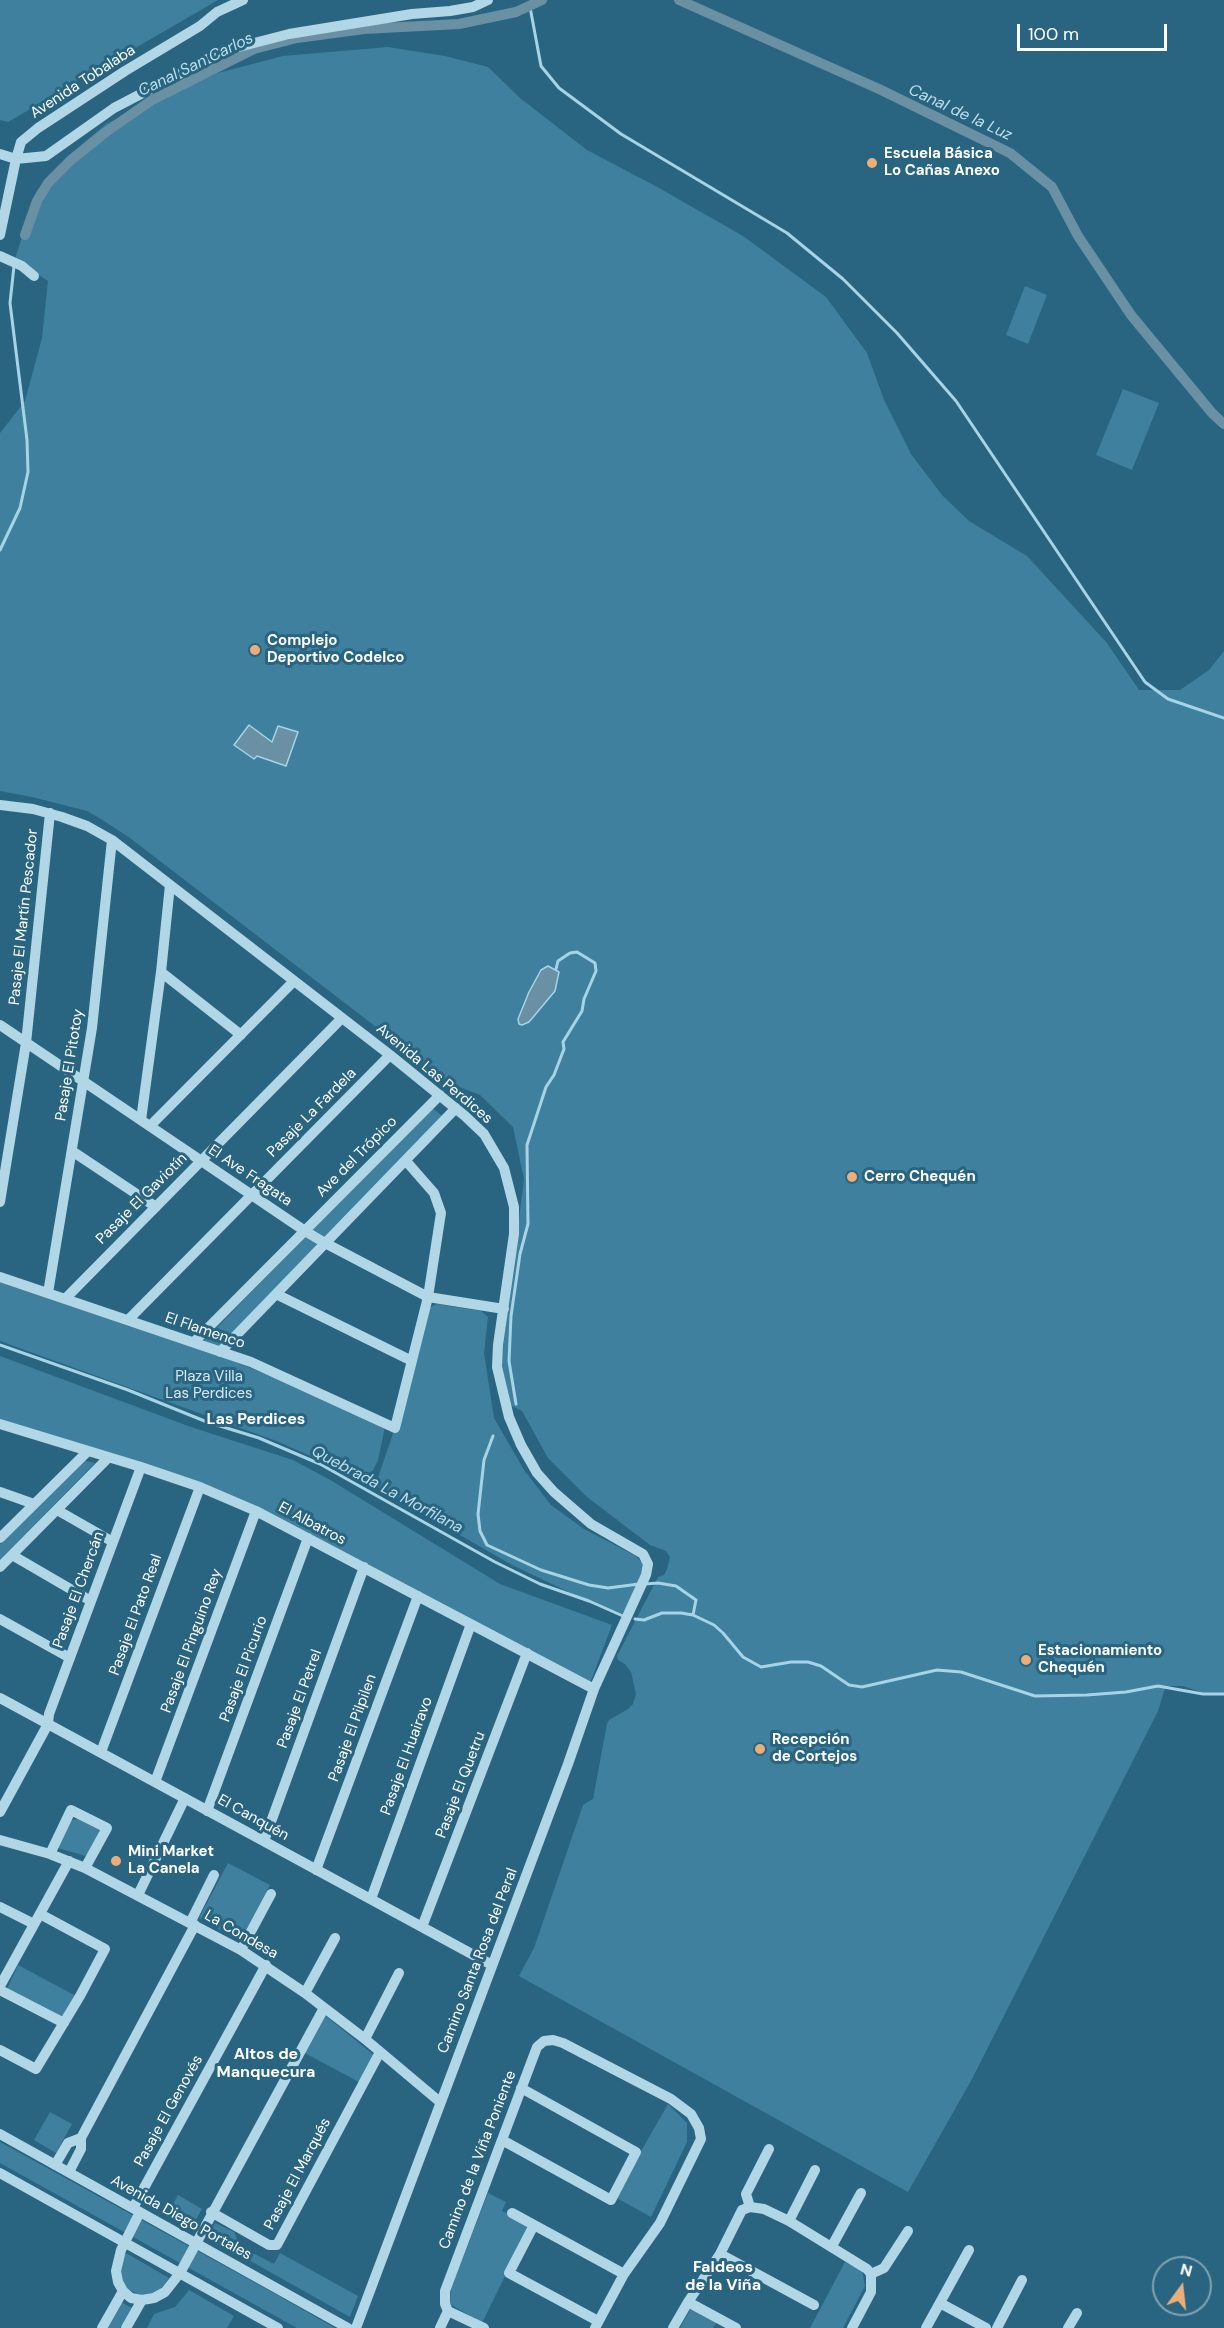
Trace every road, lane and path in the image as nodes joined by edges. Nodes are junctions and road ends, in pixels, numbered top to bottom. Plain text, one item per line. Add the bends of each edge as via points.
1 (243, 0) edge
2 (488, 0) edge
3 (0, 154) edge
4 (16, 159) junction
5 (0, 235) edge
6 (0, 256) edge
7 (34, 276) dead end
8 (0, 805) edge
9 (50, 813) junction
10 (112, 840) junction
11 (170, 885) junction
12 (161, 972) junction
13 (294, 981) junction
14 (342, 1018) junction
15 (0, 1025) edge
16 (241, 1035) junction
17 (26, 1042) junction
18 (390, 1055) junction
19 (83, 1081) junction
20 (440, 1095) junction
21 (456, 1108) junction
22 (145, 1123) junction
23 (72, 1151) junction
24 (201, 1161) junction
25 (406, 1161) junction
26 (252, 1195) junction
27 (0, 1202) edge
28 (156, 1207) junction
29 (304, 1231) junction
30 (325, 1243) junction
31 (0, 1277) edge
32 (48, 1293) junction
33 (276, 1294) junction
34 (428, 1297) junction
35 (65, 1299) junction
36 (504, 1309) junction
37 (128, 1320) junction
38 (194, 1342) junction
39 (220, 1352) junction
40 (412, 1361) junction
41 (0, 1425) edge
42 (87, 1452) junction
43 (108, 1458) junction
44 (141, 1467) junction
45 (200, 1487) junction
46 (0, 1492) edge
47 (34, 1504) junction
48 (57, 1510) junction
49 (256, 1511) junction
50 (0, 1538) edge
51 (308, 1538) junction
52 (113, 1542) junction
53 (12, 1555) junction
54 (0, 1567) edge
55 (363, 1568) junction
56 (418, 1596) junction
57 (92, 1601) junction
58 (632, 1606) joint
59 (0, 1619) edge
60 (471, 1624) junction
61 (527, 1653) junction
62 (70, 1658) junction
63 (594, 1689) junction
64 (0, 1698) edge
65 (48, 1724) junction
66 (101, 1752) junction
67 (155, 1782) junction
68 (185, 1798) junction
69 (207, 1810) junction
70 (0, 1812) edge
71 (0, 1840) edge
72 (264, 1841) junction
73 (50, 1854) junction
74 (69, 1862) junction
75 (85, 1868) junction
76 (316, 1870) junction
77 (214, 1875) dead end
78 (271, 1893) dead end
79 (138, 1894) junction
80 (371, 1899) junction
81 (0, 1907) edge
82 (37, 1919) junction
83 (193, 1924) junction
84 (422, 1927) junction
85 (335, 1938) dead end
86 (241, 1950) junction
87 (266, 1965) junction
88 (492, 1965) junction
89 (3, 1972) edge
90 (399, 1973) dead end
91 (0, 1988) edge
92 (305, 1993) junction
93 (324, 2008) junction
94 (64, 2023) junction
95 (365, 2039) junction
96 (0, 2050) edge
97 (380, 2052) junction
98 (521, 2088) junction
99 (440, 2102) junction
100 (0, 2134) edge
101 (81, 2138) junction
102 (502, 2140) junction
103 (769, 2149) dead end
104 (56, 2165) junction
105 (815, 2170) dead end
106 (69, 2172) junction
107 (0, 2173) edge
108 (861, 2193) dead end
109 (750, 2207) junction
110 (137, 2210) junction
111 (212, 2212) junction
112 (512, 2213) dead end
113 (789, 2221) junction
114 (534, 2224) junction
115 (908, 2231) dead end
116 (124, 2242) junction
117 (195, 2243) junction
118 (832, 2246) junction
119 (969, 2250) dead end
120 (720, 2254) junction
121 (180, 2273) junction
122 (624, 2274) junction
123 (871, 2274) junction
124 (1022, 2280) dead end
125 (123, 2291) junction
126 (142, 2300) junction
127 (688, 2301) junction
128 (940, 2302) junction
129 (814, 2305) dead end
130 (448, 2311) junction
131 (1077, 2313) dead end
132 (460, 2323) edge
133 (596, 2325) edge
134 (102, 2328) edge
135 (126, 2328) edge
136 (278, 2328) edge
137 (348, 2328) edge
138 (356, 2328) edge
139 (440, 2328) edge
140 (484, 2328) edge
141 (673, 2328) edge
142 (736, 2328) edge
143 (852, 2328) edge
144 (926, 2328) edge
145 (986, 2328) edge
146 (997, 2328) edge
147 (1068, 2328) edge

1 - 4 street, Avenida Tobalaba via 218,12 38,128 21,142
2 - 4 street via 450,12 412,14 289,34 223,51 114,108 46,156
3 - 4 street
4 - 5 street, Avenida Tobalaba
6 - 7 street
8 - 9 street, Avenida Las Perdices
9 - 10 street, Avenida Las Perdices
9 - 17 street, Pasaje El Martín Pescador
10 - 11 street, Avenida Las Perdices
10 - 19 street, Pasaje El Pitotoy
11 - 12 street
11 - 13 street, Avenida Las Perdices
12 - 16 street
12 - 22 street
13 - 14 street, Avenida Las Perdices
13 - 16 street
14 - 18 street, Avenida Las Perdices
14 - 24 street, Pasaje El Gaviotín
15 - 17 street, El Ave Fragata
16 - 22 street
17 - 19 street, El Ave Fragata
17 - 27 street, Pasaje El Martín Pescador
18 - 20 street, Avenida Las Perdices
18 - 26 street, Pasaje La Fardela
19 - 22 street, El Ave Fragata
19 - 23 street, Pasaje El Pitotoy
20 - 21 street, Avenida Las Perdices
20 - 29 street, Ave del Trópico
21 - 25 street
21 - 36 street, Avenida Las Perdices via 492,1145 510,1187 514,1220
22 - 24 street, El Ave Fragata
23 - 28 street
23 - 32 street, Pasaje El Pitotoy
24 - 26 street, El Ave Fragata
24 - 28 street, Pasaje El Gaviotín
25 - 30 street
25 - 34 street via 434,1193 441,1213
26 - 29 street, El Ave Fragata
26 - 37 street, Pasaje La Fardela
28 - 35 street, Pasaje El Gaviotín
29 - 30 street, El Ave Fragata
29 - 38 street, Ave del Trópico
30 - 33 street
30 - 34 street, El Ave Fragata
31 - 32 street, El Flamenco
32 - 35 street, El Flamenco
33 - 39 street
33 - 40 street
34 - 36 street, El Ave Fragata
34 - 40 street
35 - 37 street, El Flamenco
36 - 58 street, Avenida Las Perdices via 497,1366 509,1417 532,1463 554,1492 591,1524 645,1557 648,1571
37 - 38 street, El Flamenco
38 - 39 street, El Flamenco
39 - 40 street, El Flamenco via 277,1373 395,1428
41 - 42 street, El Albatros
42 - 43 street, El Albatros
42 - 47 street
43 - 44 street, El Albatros
43 - 48 street
44 - 45 street, El Albatros
44 - 52 street, Pasaje El Chercán
45 - 49 street, El Albatros
45 - 66 street, Pasaje El Pato Real
46 - 47 street
47 - 50 street
48 - 52 street
48 - 53 street
49 - 51 street, El Albatros
49 - 67 street, Pasaje El Pinguino Rey
51 - 55 street, El Albatros
51 - 69 street, Pasaje El Picurio
52 - 57 street, Pasaje El Chercán
53 - 54 street
53 - 57 street
55 - 56 street, El Albatros
55 - 72 street, Pasaje El Petrel
56 - 60 street, El Albatros
56 - 76 street, Pasaje El Pilpilen
57 - 62 street, Pasaje El Chercán
58 - 63 street, Camino Santa Rosa del Peral
59 - 62 street
60 - 61 street, El Albatros
60 - 80 street, Pasaje El Huairavo
61 - 63 street, El Albatros
61 - 84 street, Pasaje El Quetru
62 - 65 street, Pasaje El Chercán
63 - 88 street, Camino Santa Rosa del Peral
64 - 65 street, El Canquén
65 - 66 street, El Canquén
65 - 70 street, Pasaje El Chercán
66 - 67 street, El Canquén
67 - 68 street, El Canquén
68 - 69 street, El Canquén
68 - 79 street
69 - 72 street, El Canquén
71 - 73 street, La Condesa
72 - 76 street, El Canquén
73 - 74 street, La Condesa
73 - 75 street via 71,1809 107,1828
74 - 75 street, La Condesa
74 - 82 street
75 - 79 street, La Condesa
76 - 80 street, El Canquén
77 - 83 street
78 - 86 street
79 - 83 street, La Condesa
80 - 84 street, El Canquén
81 - 82 street
82 - 89 street
82 - 94 street via 105,1949
83 - 86 street, La Condesa
83 - 101 street
84 - 88 street, El Canquén
85 - 92 street
86 - 87 street, La Condesa
87 - 92 street, La Condesa
87 - 110 street, Pasaje El Genovés
88 - 99 street, Camino Santa Rosa del Peral
89 - 91 street
90 - 95 street
91 - 94 street
92 - 93 street, La Condesa
93 - 95 street, La Condesa
93 - 111 street
94 - 96 street via 36,2069
95 - 97 street, La Condesa
97 - 99 street, La Condesa
97 - 111 street, Pasaje El Marqués via 277,2245 269,2245
98 - 102 street, Camino de la Viña Poniente
98 - 102 street via 636,2152 611,2200
98 - 122 street, Camino de la Viña Poniente via 537,2047 548,2040 563,2043 671,2099 691,2114 699,2128 701,2139 660,2223
99 - 138 street, Camino Santa Rosa del Peral
100 - 104 street, Avenida Diego Portales
101 - 104 street via 68,2143
101 - 106 street via 81,2149
102 - 130 street, Camino de la Viña Poniente via 445,2291
103 - 109 street via 746,2194
104 - 106 street, Avenida Diego Portales
105 - 113 street
106 - 110 street, Avenida Diego Portales
107 - 116 street
108 - 118 street
109 - 113 street
109 - 120 street via 741,2210
110 - 116 street, Pasaje El Genovés
110 - 117 street, Avenida Diego Portales
111 - 117 street
112 - 114 street
113 - 118 street
114 - 122 street
114 - 133 street via 509,2273
115 - 123 street via 884,2268
116 - 121 street
116 - 125 street, Pasaje El Genovés via 116,2271
117 - 121 street
117 - 137 street, Avenida Diego Portales
118 - 123 street
119 - 128 street
120 - 127 street
120 - 129 street
121 - 126 street via 165,2292
121 - 136 street
122 - 133 street
123 - 143 street via 871,2292
124 - 146 street
125 - 126 street
125 - 134 street
126 - 135 street
127 - 141 street
127 - 142 street
128 - 144 street
128 - 145 street
130 - 132 street
130 - 139 street
131 - 147 street
132 - 140 street

